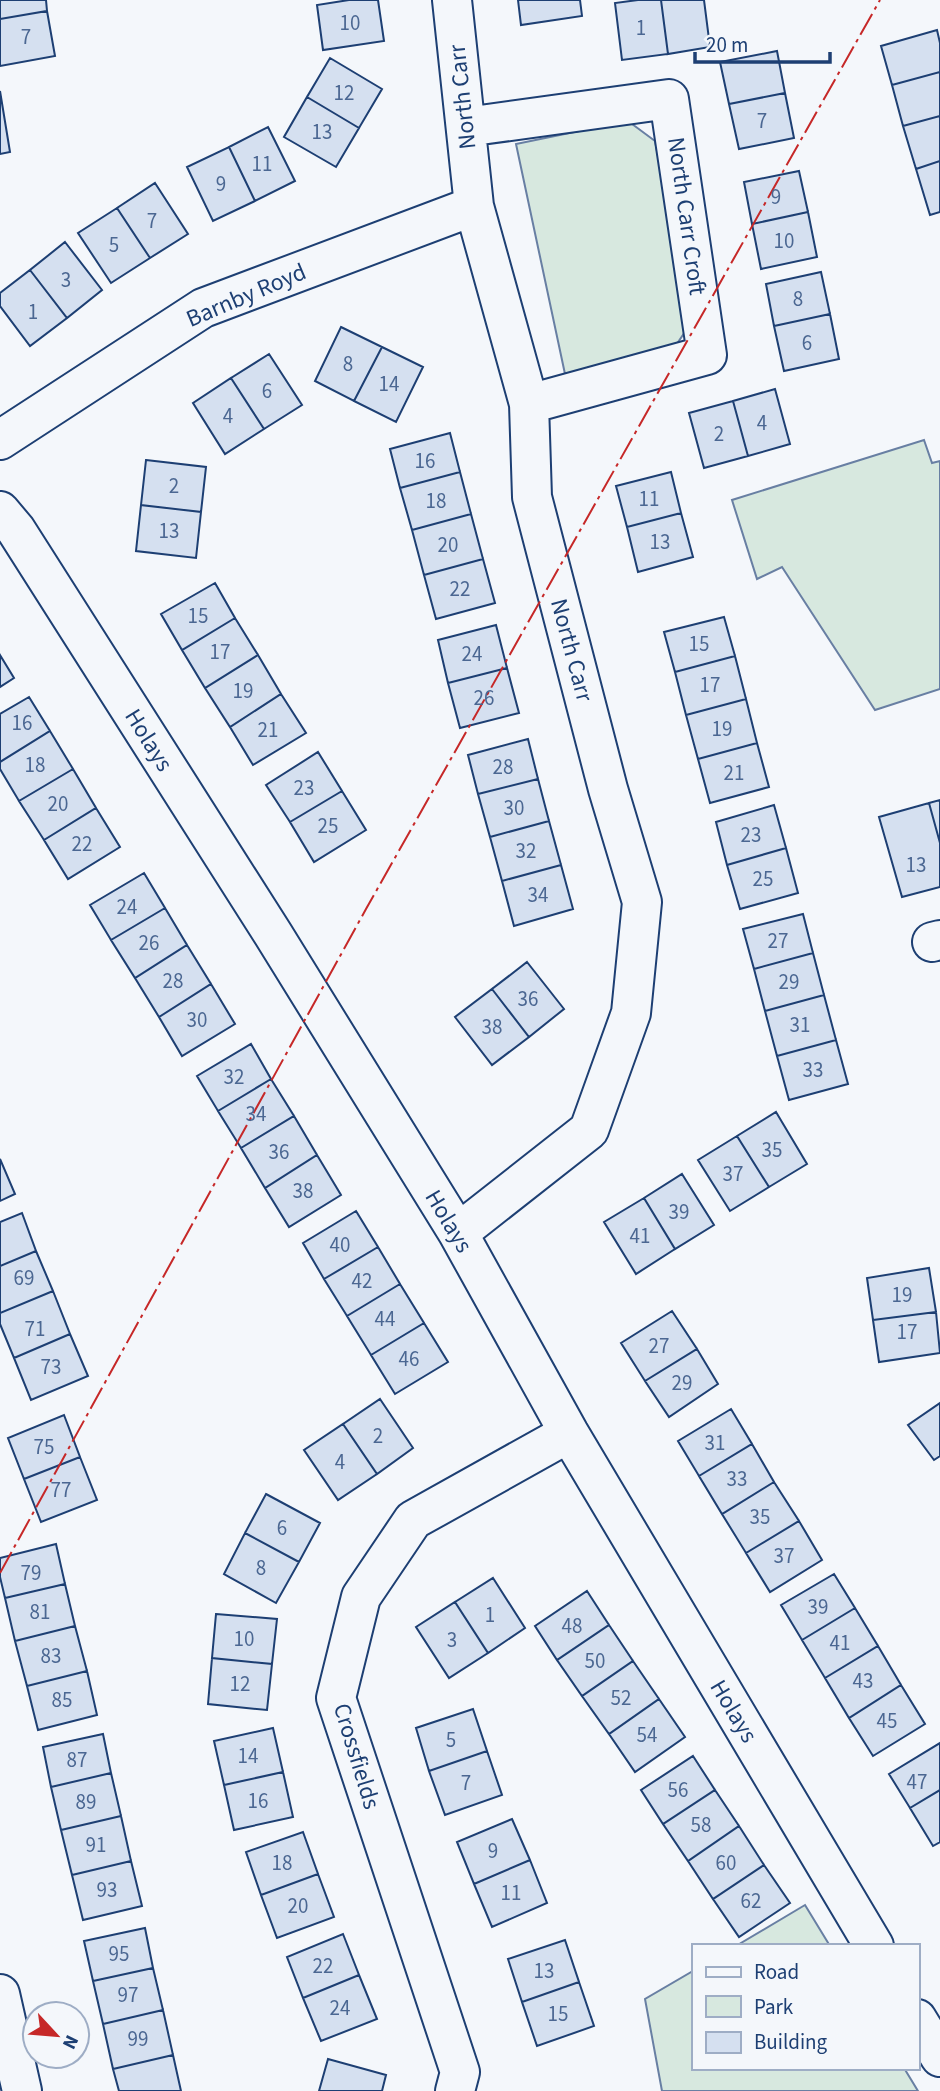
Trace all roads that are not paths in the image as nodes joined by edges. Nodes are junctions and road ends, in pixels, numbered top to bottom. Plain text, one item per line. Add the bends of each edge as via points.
1 (452, 0) edge
2 (466, 127) junction
3 (474, 206) junction
4 (529, 404) junction
5 (0, 440) edge
6 (0, 511) edge
7 (458, 1233) junction
8 (569, 1433) junction
9 (873, 1944) edge
10 (0, 1994) edge
11 (919, 2022) edge
12 (940, 2057) edge
13 (22, 2091) edge
14 (455, 2091) edge

1 - 2 street, North Carr
2 - 3 street, North Carr
2 - 4 street, North Carr Croft via 669,99 707,355
3 - 4 street, North Carr
3 - 5 street, Barnby Royd via 203,308
4 - 7 street, North Carr via 532,497 642,902 631,1013 589,1130
6 - 7 street, Holays via 273,934
7 - 8 street, Holays
8 - 9 street, Holays
8 - 14 street, Crossfields via 413,1520 361,1597 336,1698 460,2071
10 - 13 street
11 - 12 street

